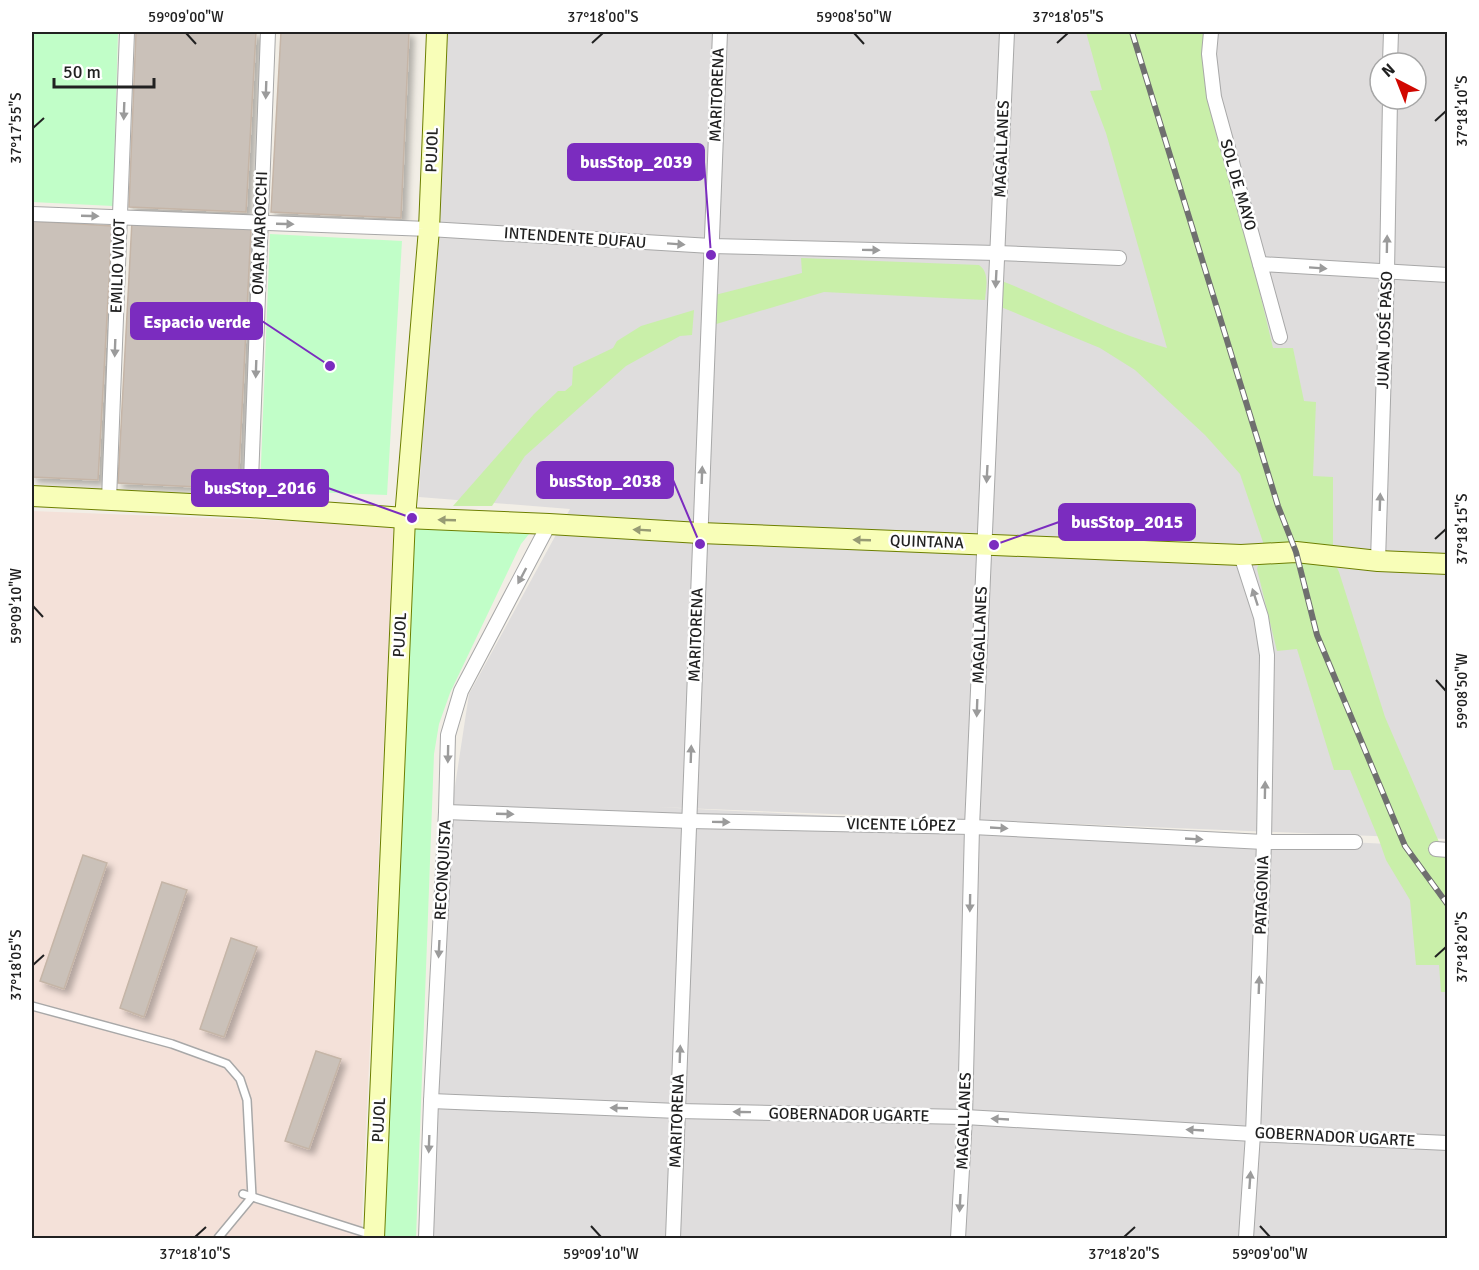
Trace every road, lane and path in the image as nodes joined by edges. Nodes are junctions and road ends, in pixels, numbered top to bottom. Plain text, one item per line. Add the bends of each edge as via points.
1 (128, 32) edge
2 (268, 32) edge
3 (437, 32) edge
4 (720, 32) edge
5 (1007, 32) edge
6 (1211, 32) edge
7 (1391, 32) edge
8 (1390, 51) edge
9 (1390, 111) edge
10 (32, 213) edge
11 (120, 217) junction
12 (261, 223) junction
13 (429, 229) junction
14 (711, 246) junction
15 (997, 253) junction
16 (1119, 258) dead end
17 (1260, 264) junction
18 (1387, 272) junction
19 (1448, 275) edge
20 (1280, 337) dead end
21 (32, 496) edge
22 (109, 500) junction
23 (250, 507) junction
24 (405, 518) junction
25 (549, 524) junction
26 (700, 533) junction
27 (984, 544) junction
28 (1241, 555) junction
29 (1378, 561) junction
30 (1448, 564) edge
31 (446, 812) junction
32 (689, 821) junction
33 (972, 827) junction
34 (1264, 842) junction
35 (1355, 842) dead end
36 (32, 1006) edge
37 (431, 1101) junction
38 (678, 1111) junction
39 (965, 1117) junction
40 (1253, 1134) junction
41 (1448, 1143) edge
42 (243, 1194) dead end
43 (252, 1197) junction
44 (374, 1237) edge
45 (218, 1239) edge
46 (426, 1239) edge
47 (673, 1239) edge
48 (958, 1239) edge
49 (1246, 1239) edge

1 -> 11 street, EMILIO VIVOT
2 -> 12 street, OMAR MAROCCHI
3 - 13 street, PUJOL
4 - 14 street, MARITORENA
5 - 15 street, MAGALLANES
6 - 17 street, SOL DE MAYO via 1209,54 1214,97
7 - 8 street
18 -> 9 street, JUAN JOSÉ PASO
10 -> 11 street, INTENDENTE DUFAU
11 - 12 street, INTENDENTE DUFAU
11 -> 22 street, EMILIO VIVOT
12 -> 13 street, INTENDENTE DUFAU
12 -> 23 street, OMAR MAROCCHI
13 -> 14 street, INTENDENTE DUFAU
13 - 24 street, PUJOL
14 -> 15 street, INTENDENTE DUFAU
26 -> 14 street, MARITORENA
15 - 16 street, INTENDENTE DUFAU
15 -> 27 street, MAGALLANES
17 -> 18 street
17 - 20 street, SOL DE MAYO
18 - 19 street
29 -> 18 street, JUAN JOSÉ PASO
21 - 22 street, QUINTANA
22 - 23 street, QUINTANA
23 - 24 street, QUINTANA
25 -> 24 street, QUINTANA
24 - 44 street, PUJOL
26 -> 25 street, QUINTANA
25 -> 31 street, RECONQUISTA via 461,691 448,735
27 -> 26 street, QUINTANA
32 -> 26 street, MARITORENA
27 - 28 street, QUINTANA
27 -> 33 street, MAGALLANES
28 - 29 street, QUINTANA via 1296,552
34 -> 28 street, PATAGONIA via 1267,655 1261,617
29 - 30 street, QUINTANA
31 -> 32 street, VICENTE LÓPEZ
31 -> 37 street, RECONQUISTA
32 -> 33 street, VICENTE LÓPEZ
38 -> 32 street, MARITORENA
33 -> 34 street, VICENTE LÓPEZ
33 -> 39 street, MAGALLANES
34 - 35 street, VICENTE LÓPEZ
40 -> 34 street, PATAGONIA
36 - 43 lane via 172,1044 227,1064 240,1079 247,1100
38 -> 37 street, GOBERNADOR UGARTE
37 -> 46 street, RECONQUISTA
39 -> 38 street, GOBERNADOR UGARTE
38 - 47 street, MARITORENA
40 -> 39 street, GOBERNADOR UGARTE
39 -> 48 street, MAGALLANES
40 - 41 street, GOBERNADOR UGARTE
49 -> 40 street, PATAGONIA
42 - 43 lane
43 - 44 lane
43 - 45 lane

